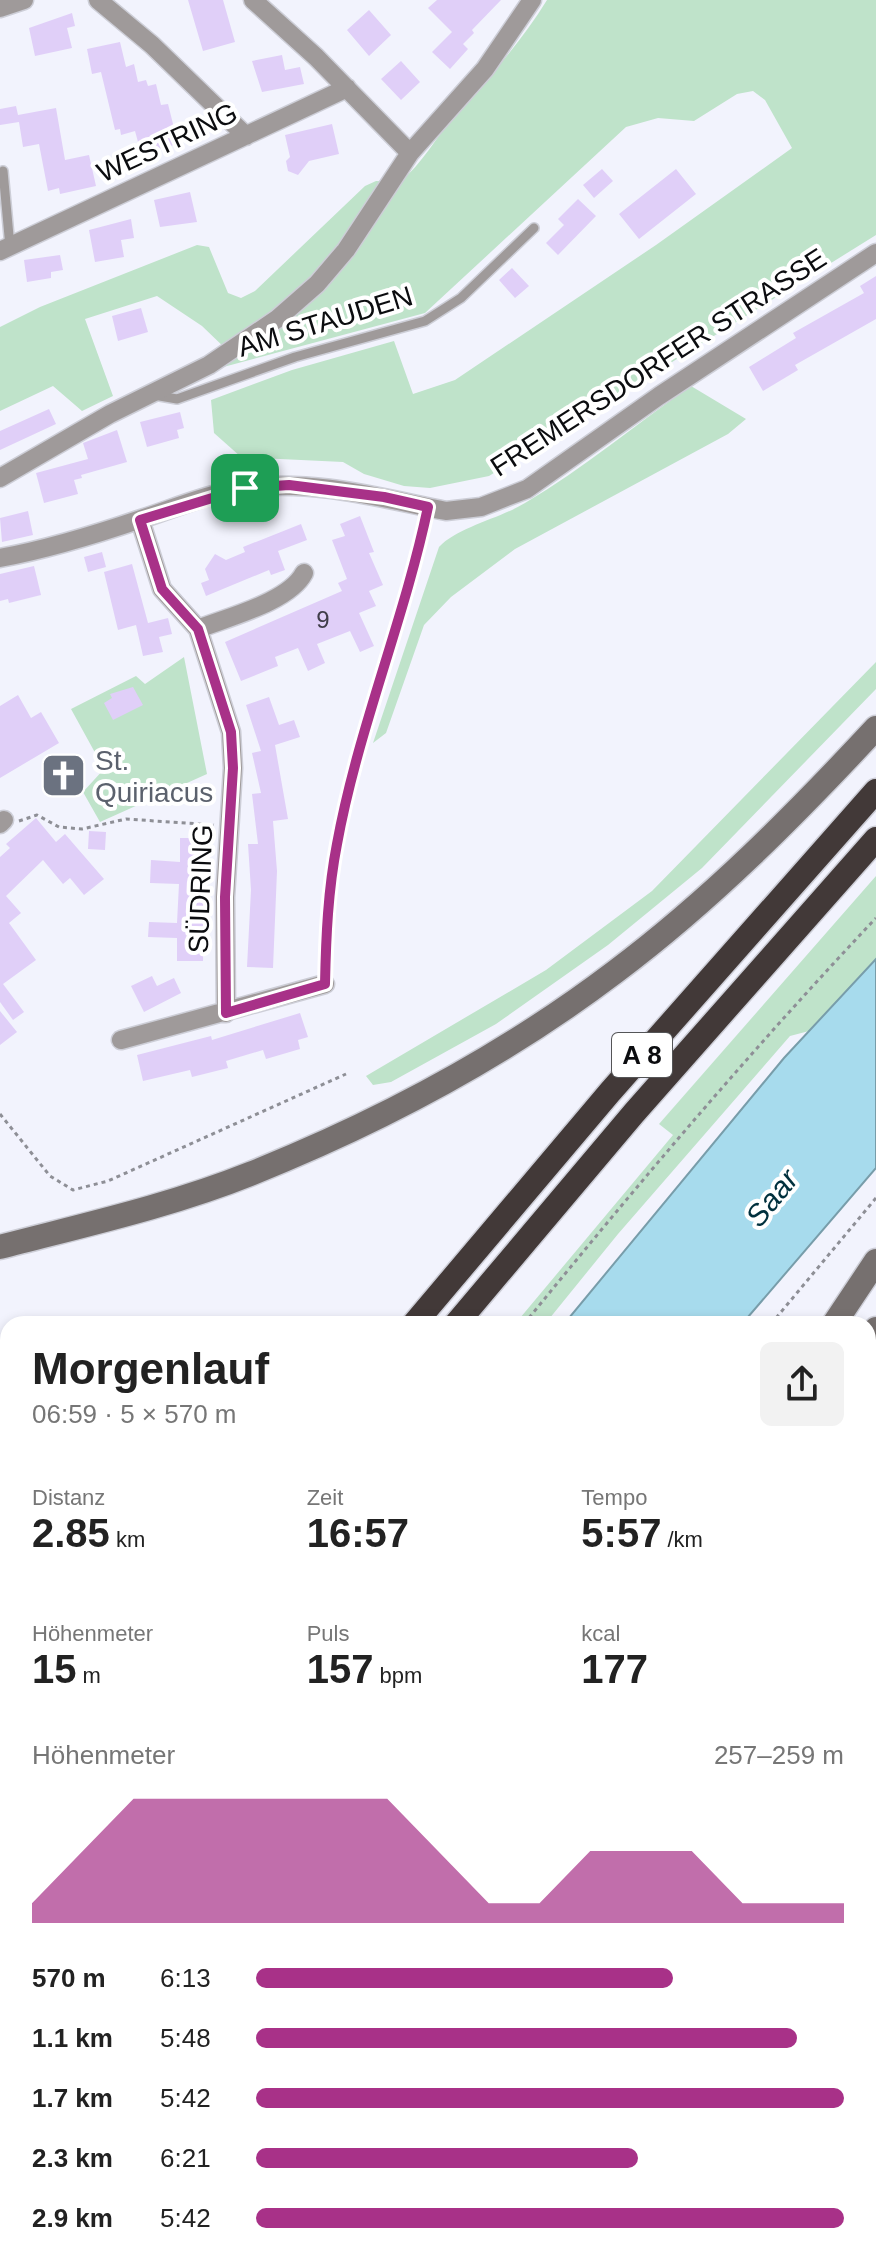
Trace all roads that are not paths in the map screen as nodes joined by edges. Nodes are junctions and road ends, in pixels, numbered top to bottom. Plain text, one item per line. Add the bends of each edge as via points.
1 (24, 0) edge
2 (98, 0) edge
3 (253, 0) edge
4 (532, 0) edge
5 (0, 8) edge
6 (347, 88) junction
7 (246, 136) junction
8 (410, 153) junction
9 (3, 171) dead end
10 (534, 228) dead end
11 (5, 249) edge
12 (876, 253) edge
13 (151, 394) junction
14 (0, 478) edge
15 (428, 507) junction
16 (140, 520) junction
17 (0, 558) edge
18 (304, 573) dead end
19 (198, 629) junction
20 (876, 728) edge
21 (876, 791) edge
22 (876, 839) edge
23 (325, 984) joint
24 (226, 1013) junction
25 (121, 1040) dead end
26 (0, 1247) edge
27 (876, 1261) edge
28 (421, 1316) edge
29 (463, 1316) edge
30 (839, 1316) edge

1 - 5 street
2 - 7 street
3 - 6 street
4 - 8 street, AM STAUDEN via 485,69
6 - 7 street, WESTRING
6 - 8 street
7 - 11 street, WESTRING
8 - 13 street, AM STAUDEN via 317,284 209,365
9 - 11 lane, WESTRING
10 - 13 lane, AM STAUDEN via 461,298 425,321 295,357 177,399
12 - 15 street, FREMERSDORFER STRASSE via 527,489 463,511
13 - 14 street, AM STAUDEN
15 - 16 street, FREMERSDORFER STRASSE via 289,485 245,488
15 - 23 lane via 414,574 337,842
16 - 17 street, FREMERSDORFER STRASSE via 79,541
16 - 19 street, SÜDRING via 162,589
18 - 19 street via 286,593
19 - 24 street, SÜDRING via 231,732
20 - 26 main road via 757,851 615,972 517,1040 336,1137 192,1194
21 - 28 highway, A 8
22 - 29 highway, A 8
23 - 24 street
24 - 25 street
27 - 30 main road

